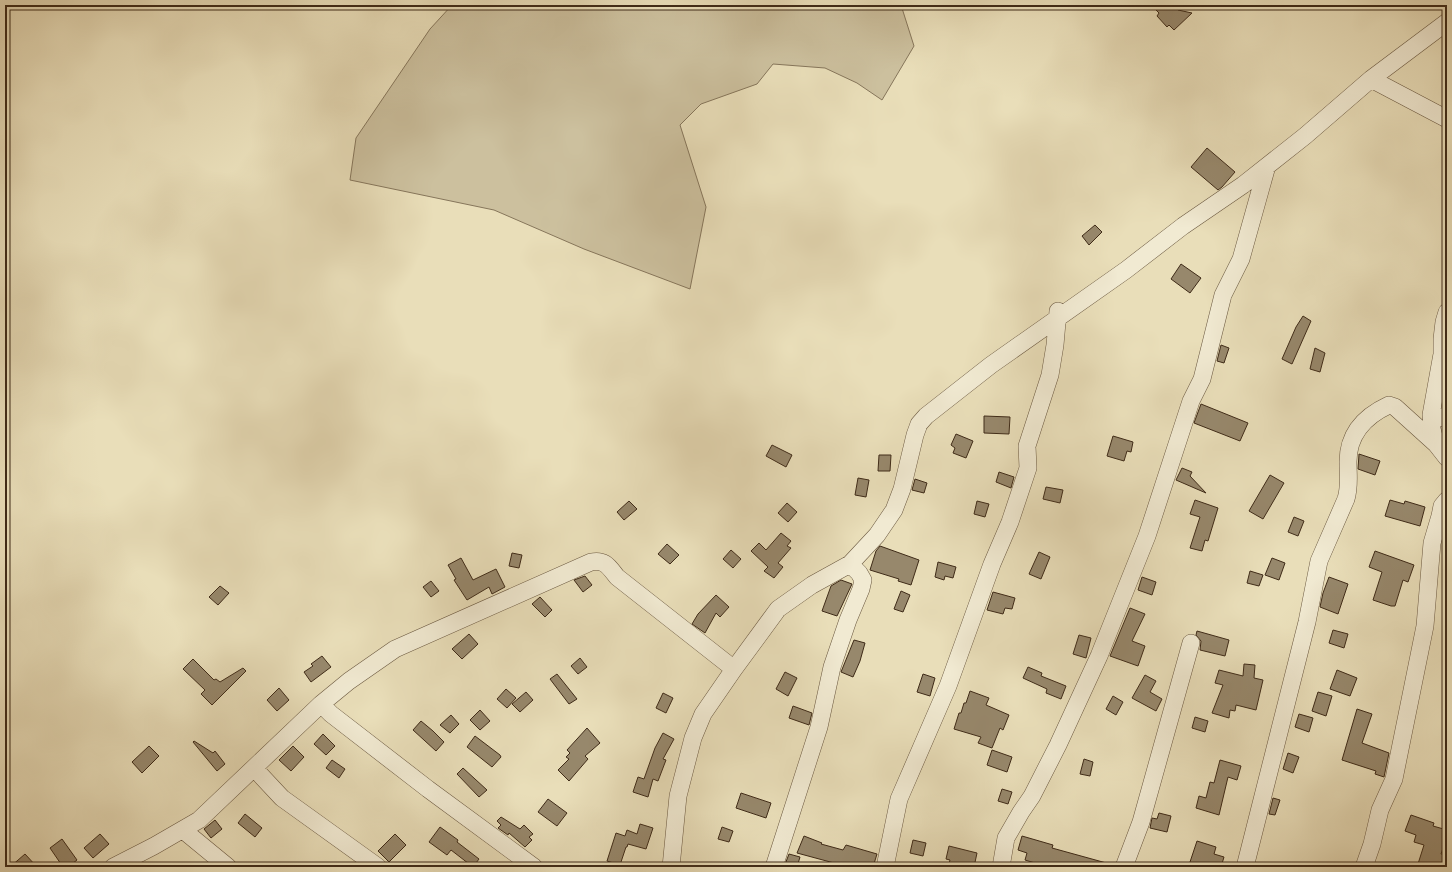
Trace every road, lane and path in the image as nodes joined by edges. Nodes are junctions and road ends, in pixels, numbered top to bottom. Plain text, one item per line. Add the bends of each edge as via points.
1 (1447, 22) edge
2 (1371, 79) junction
3 (1447, 120) edge
4 (1267, 166) junction
5 (1447, 312) edge
6 (1058, 313) junction
7 (1439, 417) edge
8 (1436, 444) junction
9 (1447, 458) edge
10 (1447, 500) edge
11 (850, 564) junction
12 (1191, 643) dead end
13 (734, 669) junction
14 (321, 704) junction
15 (254, 768) junction
16 (183, 830) junction
17 (113, 867) edge
18 (228, 867) edge
19 (378, 867) edge
20 (534, 867) edge
21 (671, 867) edge
22 (774, 867) edge
23 (885, 867) edge
24 (1001, 867) edge
25 (1124, 867) edge
26 (1245, 867) edge
27 (1364, 867) edge

1 - 2 street
2 - 3 street
2 - 4 street
4 - 6 street via 1126,270
4 - 24 street via 1241,259 1223,295 1202,379 1191,401 1147,536 1099,656 1058,745 1032,796 1006,838
5 - 7 street via 1442,339
6 - 11 street via 919,424 902,490 894,510 877,535
6 - 23 street via 1050,375 1027,446 1028,468 948,686 899,800
7 - 8 street via 1432,429
8 - 9 street
8 - 26 street via 1395,407 1389,405 1366,419 1353,435 1349,449 1349,488 1319,561 1307,622
10 - 27 street via 1442,506 1432,543 1425,626 1394,779 1380,810
11 - 13 street via 812,585 778,609
11 - 22 street via 863,580 861,589 832,667 817,734
12 - 25 street via 1140,822
13 - 14 street via 599,560 395,649
13 - 21 street via 703,714 693,738 678,796
14 - 15 street
14 - 20 street via 428,789
15 - 16 street via 199,820
15 - 19 street via 282,798
16 - 17 street
16 - 18 street

